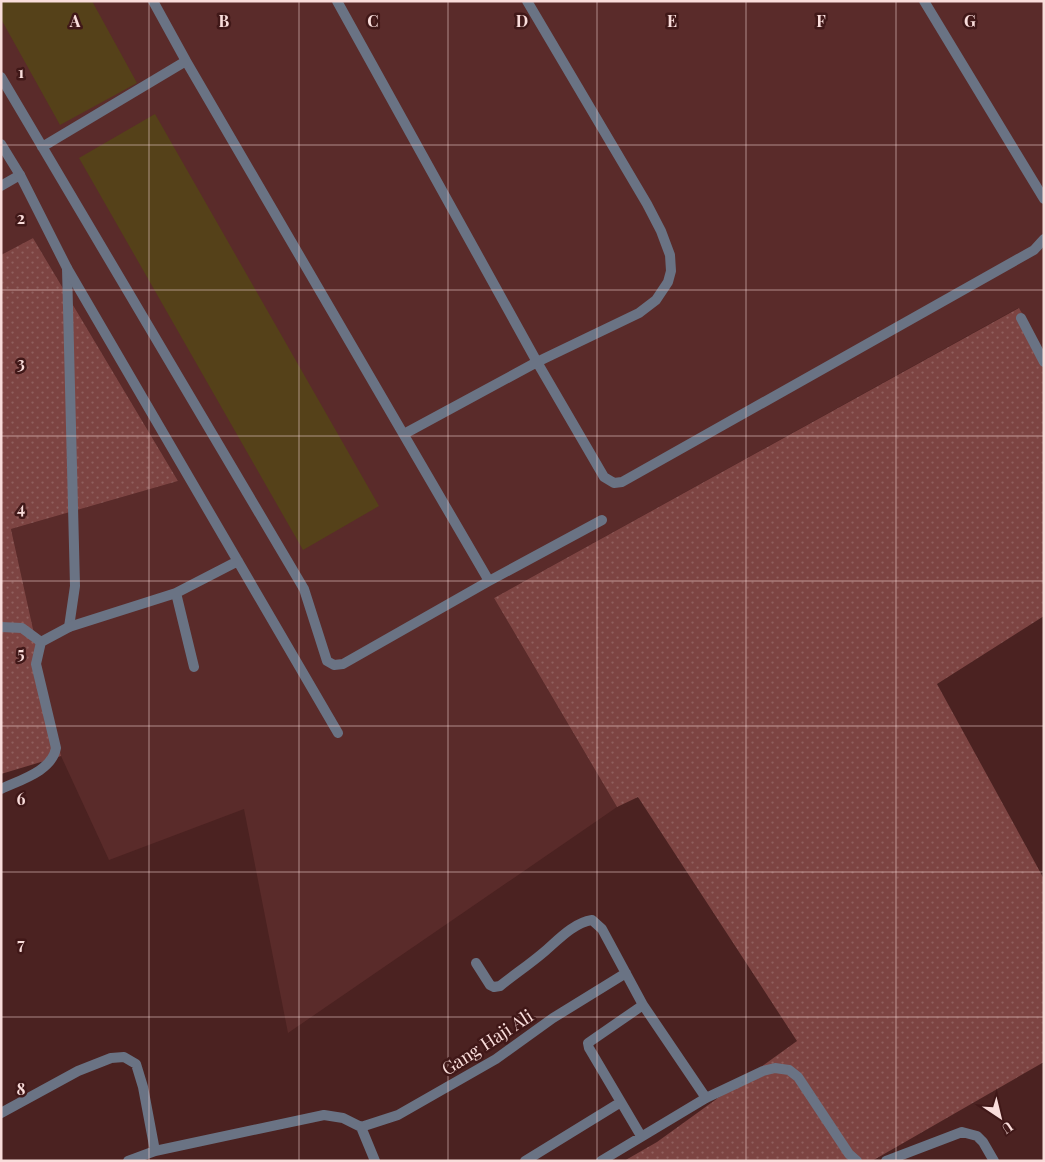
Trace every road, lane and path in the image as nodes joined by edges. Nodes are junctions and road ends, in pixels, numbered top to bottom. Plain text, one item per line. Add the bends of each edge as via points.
1 (153, 1) edge
2 (337, 1) edge
3 (527, 1) edge
4 (924, 1) edge
5 (186, 62) junction
6 (1, 77) edge
7 (1, 144) edge
8 (42, 147) junction
9 (20, 174) junction
10 (1, 186) edge
11 (1044, 199) edge
12 (1044, 239) edge
13 (67, 268) junction
14 (1021, 318) dead end
15 (537, 362) junction
16 (1044, 362) edge
17 (404, 434) junction
18 (602, 520) dead end
19 (238, 561) junction
20 (489, 581) junction
21 (176, 593) junction
22 (1, 627) edge
23 (69, 627) junction
24 (41, 642) junction
25 (194, 667) dead end
26 (338, 733) dead end
27 (1, 789) edge
28 (476, 963) dead end
29 (626, 973) junction
30 (643, 1005) junction
31 (706, 1098) junction
32 (621, 1102) junction
33 (1, 1113) edge
34 (361, 1127) junction
35 (641, 1136) junction
36 (155, 1151) junction
37 (128, 1161) edge
38 (375, 1161) edge
39 (525, 1161) edge
40 (601, 1161) edge
41 (857, 1161) edge
42 (886, 1161) edge
43 (994, 1161) edge

1 - 5 street
2 - 15 street
3 - 15 street via 651,211 670,255 671,271 656,300 639,313
4 - 11 street
5 - 8 street
5 - 17 street
6 - 8 street
7 - 9 street
8 - 20 street via 304,589 327,662 343,664
9 - 10 street
9 - 13 street
12 - 15 street via 1034,250 622,482 614,483 604,477
13 - 19 street
13 - 23 street via 75,586
14 - 16 street
15 - 17 street
17 - 20 street
18 - 20 street
19 - 21 street
19 - 26 street
21 - 23 street
21 - 25 street
22 - 24 street via 22,628
23 - 24 street
24 - 27 street via 36,664 56,748 54,756 46,766
28 - 29 street via 490,985 500,986 559,937 592,920 602,929
29 - 30 street
29 - 34 street, Gang Haji Ali via 553,1018 496,1059 398,1115
30 - 31 street
30 - 32 street via 588,1043
31 - 35 street
31 - 41 street via 763,1071 775,1068 788,1070 798,1077 849,1154
32 - 35 street
32 - 39 street
33 - 36 street via 78,1071 111,1058 124,1057 136,1064
34 - 36 street via 343,1118 324,1115
34 - 38 street
35 - 40 street
36 - 37 street
42 - 43 street via 962,1132 977,1136

